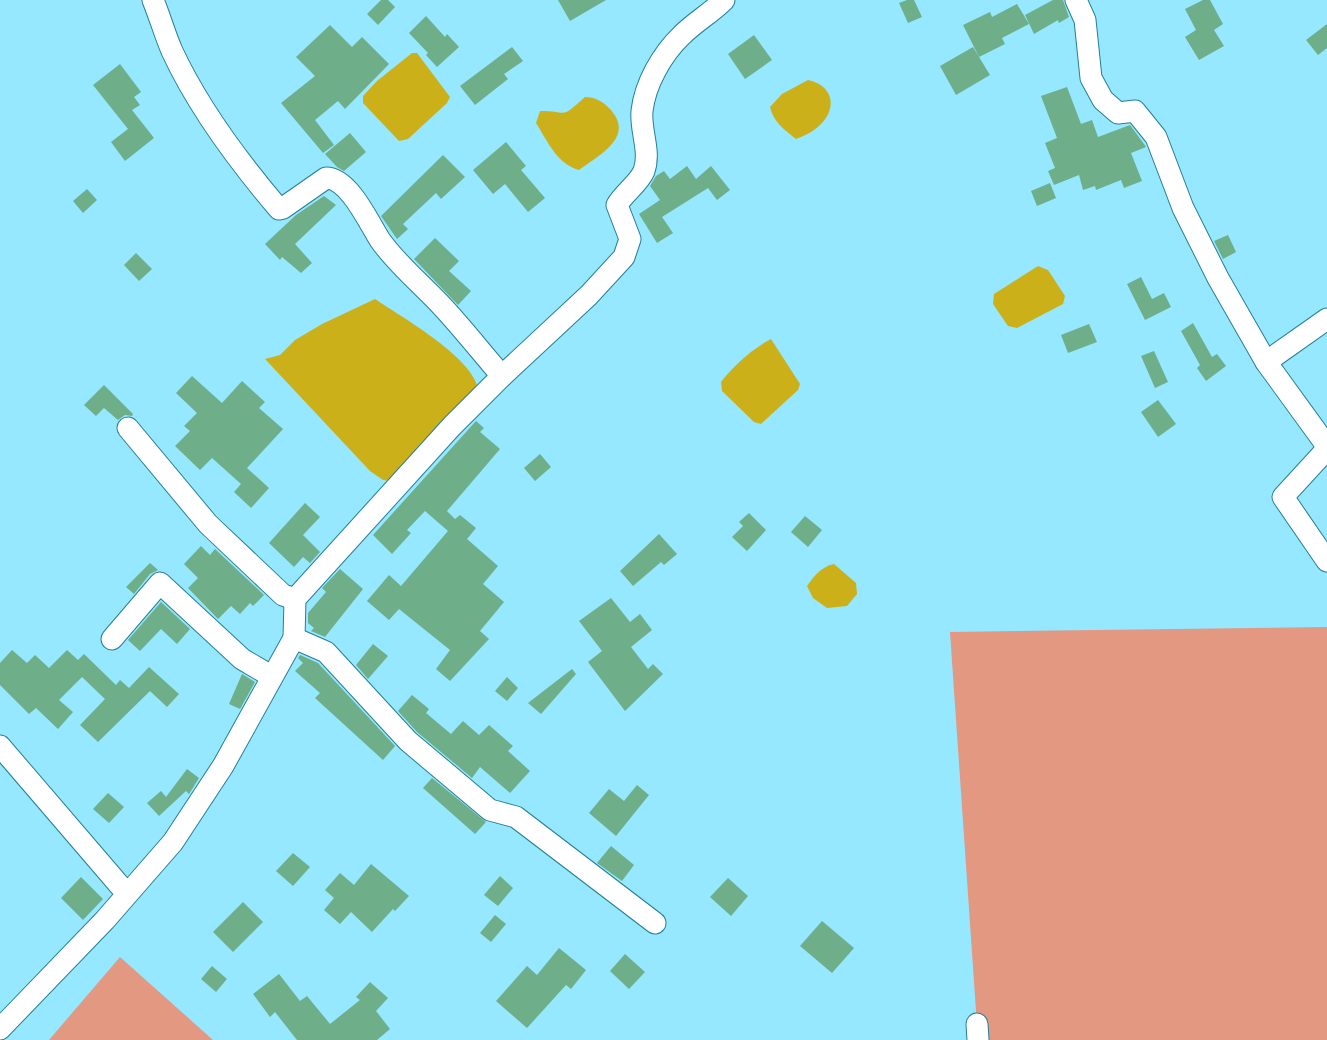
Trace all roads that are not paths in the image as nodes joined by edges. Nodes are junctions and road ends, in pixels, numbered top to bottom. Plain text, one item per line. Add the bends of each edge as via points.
1 (153, 0) edge
2 (724, 0) edge
3 (1076, 0) edge
4 (1327, 319) edge
5 (1266, 362) junction
6 (502, 376) junction
7 (128, 428) dead end
8 (1327, 447) edge
9 (1327, 561) edge
10 (295, 599) junction
11 (294, 638) junction
12 (112, 639) dead end
13 (271, 676) junction
14 (0, 746) edge
15 (127, 894) junction
16 (655, 923) dead end
17 (0, 1029) edge

1 - 6 street via 172,51 214,126 279,209 326,178 339,182 383,243
2 - 6 street via 681,35 651,80 642,112 647,158 643,174 617,205 629,239 624,257
3 - 5 street via 1085,20 1091,78 1103,100 1118,113 1135,111 1156,136 1183,208
4 - 5 street
5 - 8 street
6 - 10 street
7 - 10 street via 208,524 283,595
8 - 9 street via 1283,497
10 - 11 street
11 - 13 street
11 - 16 street via 326,652 408,741 490,810 516,817
12 - 13 street via 160,583 242,659
13 - 15 street via 199,805
14 - 15 street
15 - 17 street

